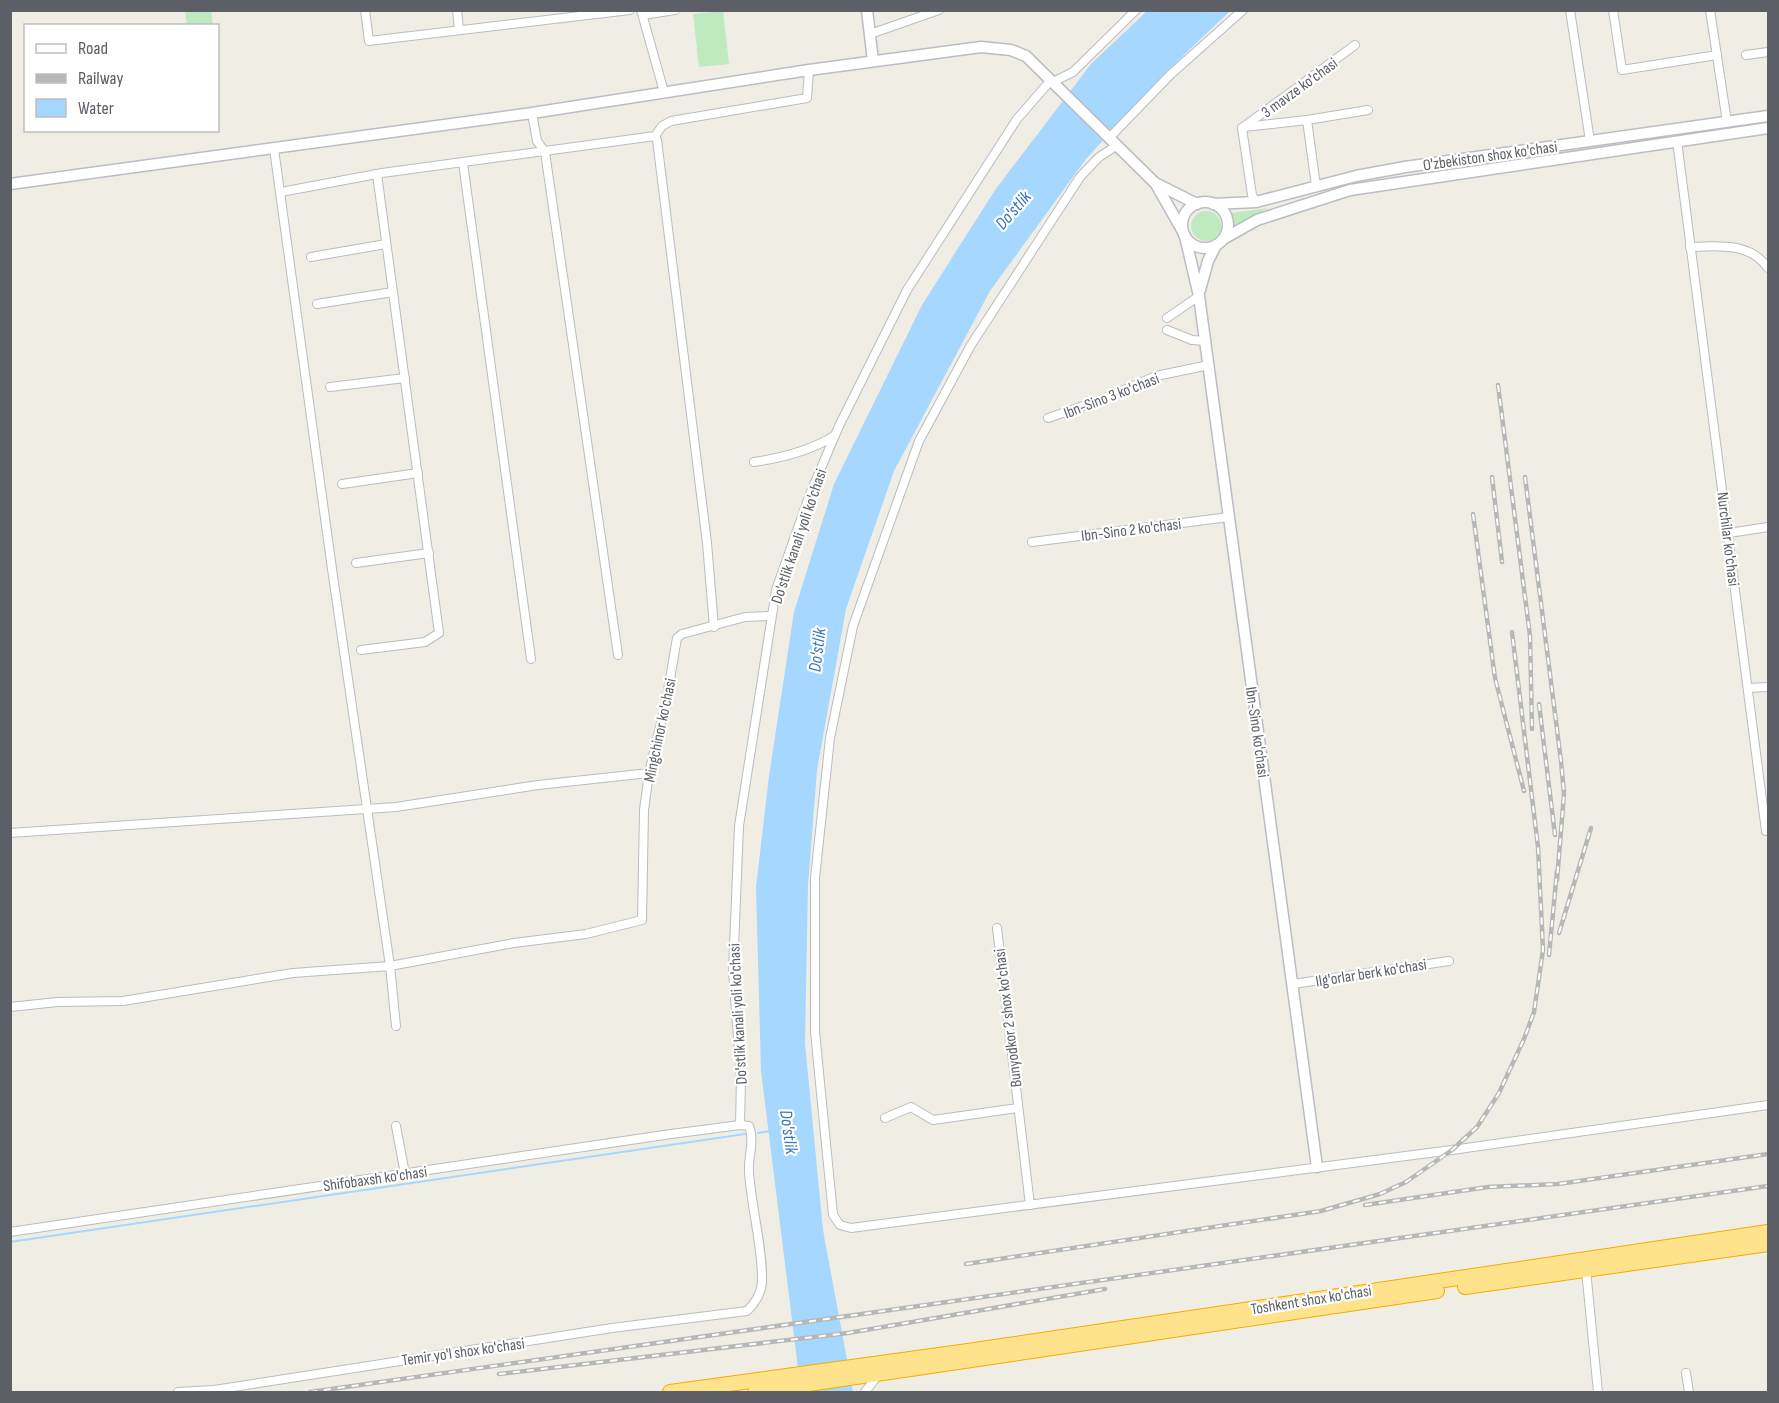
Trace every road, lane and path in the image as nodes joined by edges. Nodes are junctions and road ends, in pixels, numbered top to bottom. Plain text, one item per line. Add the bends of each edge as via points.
1 (365, 10) edge
2 (457, 10) edge
3 (630, 10) edge
4 (675, 10) edge
5 (867, 10) edge
6 (939, 10) edge
7 (1136, 10) edge
8 (1243, 10) edge
9 (1570, 10) edge
10 (1613, 10) edge
11 (1710, 10) edge
12 (642, 13) edge
13 (551, 14) edge
14 (459, 29) junction
15 (870, 34) junction
16 (1355, 45) dead end
17 (1768, 52) edge
18 (1716, 55) junction
19 (1746, 55) dead end
20 (873, 61) junction
21 (809, 70) junction
22 (1055, 84) junction
23 (664, 92) junction
24 (1368, 110) dead end
25 (532, 113) junction
26 (1768, 116) edge
27 (1307, 120) junction
28 (1727, 122) junction
29 (1242, 128) junction
30 (1768, 128) edge
31 (655, 136) junction
32 (1114, 141) junction
33 (1590, 141) junction
34 (1677, 141) junction
35 (274, 149) junction
36 (545, 152) junction
37 (463, 163) junction
38 (377, 174) junction
39 (1155, 183) junction
40 (10, 184) edge
41 (1316, 186) junction
42 (281, 192) junction
43 (1256, 202) junction
44 (1197, 204) junction
45 (1213, 204) junction
46 (1184, 234) junction
47 (1220, 241) junction
48 (386, 244) junction
49 (1690, 247) junction
50 (311, 257) dead end
51 (1768, 267) edge
52 (393, 292) junction
53 (1199, 296) junction
54 (316, 304) dead end
55 (1167, 318) dead end
56 (1167, 330) dead end
57 (1206, 341) junction
58 (1209, 365) junction
59 (405, 378) junction
60 (330, 387) dead end
61 (1048, 418) dead end
62 (835, 435) junction
63 (754, 462) dead end
64 (418, 473) junction
65 (342, 484) dead end
66 (1229, 517) junction
67 (1768, 527) edge
68 (1729, 533) junction
69 (1032, 542) dead end
70 (429, 554) junction
71 (356, 563) dead end
72 (771, 616) junction
73 (714, 627) junction
74 (361, 650) dead end
75 (618, 655) dead end
76 (531, 659) dead end
77 (1768, 687) edge
78 (1748, 688) junction
79 (649, 773) junction
80 (368, 809) junction
81 (1767, 831) edge
82 (10, 833) edge
83 (997, 928) dead end
84 (1449, 961) dead end
85 (390, 966) junction
86 (1293, 984) junction
87 (10, 1007) edge
88 (396, 1026) dead end
89 (1768, 1105) edge
90 (1018, 1108) junction
91 (885, 1118) dead end
92 (740, 1125) junction
93 (396, 1126) dead end
94 (1317, 1167) junction
95 (405, 1174) junction
96 (1030, 1205) junction
97 (10, 1232) edge
98 (1768, 1232) edge
99 (1768, 1244) edge
100 (1586, 1270) junction
101 (1456, 1283) junction
102 (854, 1372) junction
103 (1686, 1373) dead end
104 (878, 1375) junction
105 (786, 1381) junction
106 (178, 1392) edge
107 (670, 1392) edge
108 (755, 1392) edge
109 (865, 1392) edge
110 (1598, 1392) edge
111 (1689, 1392) edge

1 - 14 street via 369,41
2 - 14 street
3 - 13 street
4 - 12 street
5 - 15 main road
6 - 15 street
7 - 22 street, Do'stlik kanali yoli ko'chasi via 1073,72
8 - 32 street via 1170,75
9 - 33 street
10 - 18 street via 1622,70
11 - 18 street
12 - 23 street
13 - 14 street
15 - 20 main road
16 - 29 street, 3 mavze ko'chasi
17 - 19 street
18 - 28 street
20 - 21 main road
20 - 22 main road via 998,47 1026,56
21 - 23 main road
21 - 31 street via 807,98 671,121
22 - 32 main road
22 - 62 street, Do'stlik kanali yoli ko'chasi via 1017,119 907,290
23 - 25 main road
24 - 27 street, 3 mavze ko'chasi
25 - 35 main road
25 - 36 street via 537,141
26 - 28 main road, O'zbekiston shox ko'chasi
27 - 29 street, 3 mavze ko'chasi
27 - 41 street, 3 mavze ko'chasi
28 - 33 main road, O'zbekiston shox ko'chasi
29 - 43 street
30 - 34 main road, O'zbekiston shox ko'chasi
31 - 36 street
31 - 73 street via 707,543
32 - 39 main road
32 - 96 street via 1080,177 971,345 920,441 852,626 830,738 815,878 815,1032 833,1215 840,1225 851,1228
33 - 41 main road, O'zbekiston shox ko'chasi via 1405,167
34 - 47 main road, O'zbekiston shox ko'chasi via 1350,190 1273,214
34 - 49 street, Nurchilar ko'chasi
35 - 40 main road
35 - 42 street
36 - 37 street
36 - 75 street
37 - 38 street
37 - 76 street
38 - 42 street
38 - 48 street
39 - 44 main road
39 - 46 main road, Ibn-Sino ko'chasi
41 - 43 main road, O'zbekiston shox ko'chasi
42 - 80 street
43 - 45 main road, O'zbekiston shox ko'chasi
44 - 45 main road
44 - 46 main road via 1185,215
45 - 47 main road via 1228,222
46 - 47 main road via 1195,246 1209,248
46 - 53 main road, Ibn-Sino ko'chasi
47 - 53 main road via 1203,273
48 - 50 street
48 - 52 street
49 - 51 street via 1741,249 1756,255
49 - 68 street, Nurchilar ko'chasi
52 - 54 street
52 - 59 street
53 - 55 street
53 - 57 main road, Ibn-Sino ko'chasi
56 - 57 street
57 - 58 main road, Ibn-Sino ko'chasi
58 - 61 street, Ibn-Sino 3 ko'chasi via 1156,376
58 - 66 main road, Ibn-Sino ko'chasi
59 - 60 street
59 - 64 street
62 - 63 street via 810,448
62 - 72 street, Do'stlik kanali yoli ko'chasi via 776,590
64 - 65 street
64 - 70 street
66 - 69 street, Ibn-Sino 2 ko'chasi
66 - 86 main road, Ibn-Sino ko'chasi
67 - 68 street
68 - 78 street, Nurchilar ko'chasi
70 - 71 street
70 - 74 street via 439,633 425,642
72 - 73 street, Mingchinor ko'chasi
72 - 92 street, Do'stlik kanali yoli ko'chasi via 739,826 733,971 741,1078
73 - 79 street, Mingchinor ko'chasi via 677,638
77 - 78 street
78 - 81 street, Nurchilar ko'chasi
79 - 80 street
79 - 85 street, Mingchinor ko'chasi via 644,810 642,920 586,934
80 - 82 street
80 - 85 street
83 - 90 street, Bunyodkor 2 shox ko'chasi
84 - 86 street, Ilg'orlar berk ko'chasi
85 - 87 street via 293,973 123,1001
85 - 88 street
86 - 94 main road, Ibn-Sino ko'chasi
89 - 94 street
90 - 91 street, Bunyodkor 2 shox ko'chasi via 933,1120 911,1107
90 - 96 street, Bunyodkor 2 shox ko'chasi
92 - 95 street, Shifobaxsh ko'chasi
92 - 106 street, Temir yo'l shox ko'chasi via 749,1126 753,1136 748,1155 749,1179 762,1285 756,1302 747,1311 214,1390
93 - 95 street
94 - 96 street
95 - 97 street, Shifobaxsh ko'chasi
98 - 101 highway, Toshkent shox ko'chasi
99 - 100 highway, Toshkent shox ko'chasi
100 - 101 highway, Toshkent shox ko'chasi
100 - 110 street
101 - 102 highway, Toshkent shox ko'chasi via 968,1352
101 - 104 highway, Toshkent shox ko'chasi
102 - 104 highway, Toshkent shox ko'chasi
102 - 105 highway
103 - 111 street
104 - 109 street
105 - 107 highway
105 - 108 highway

